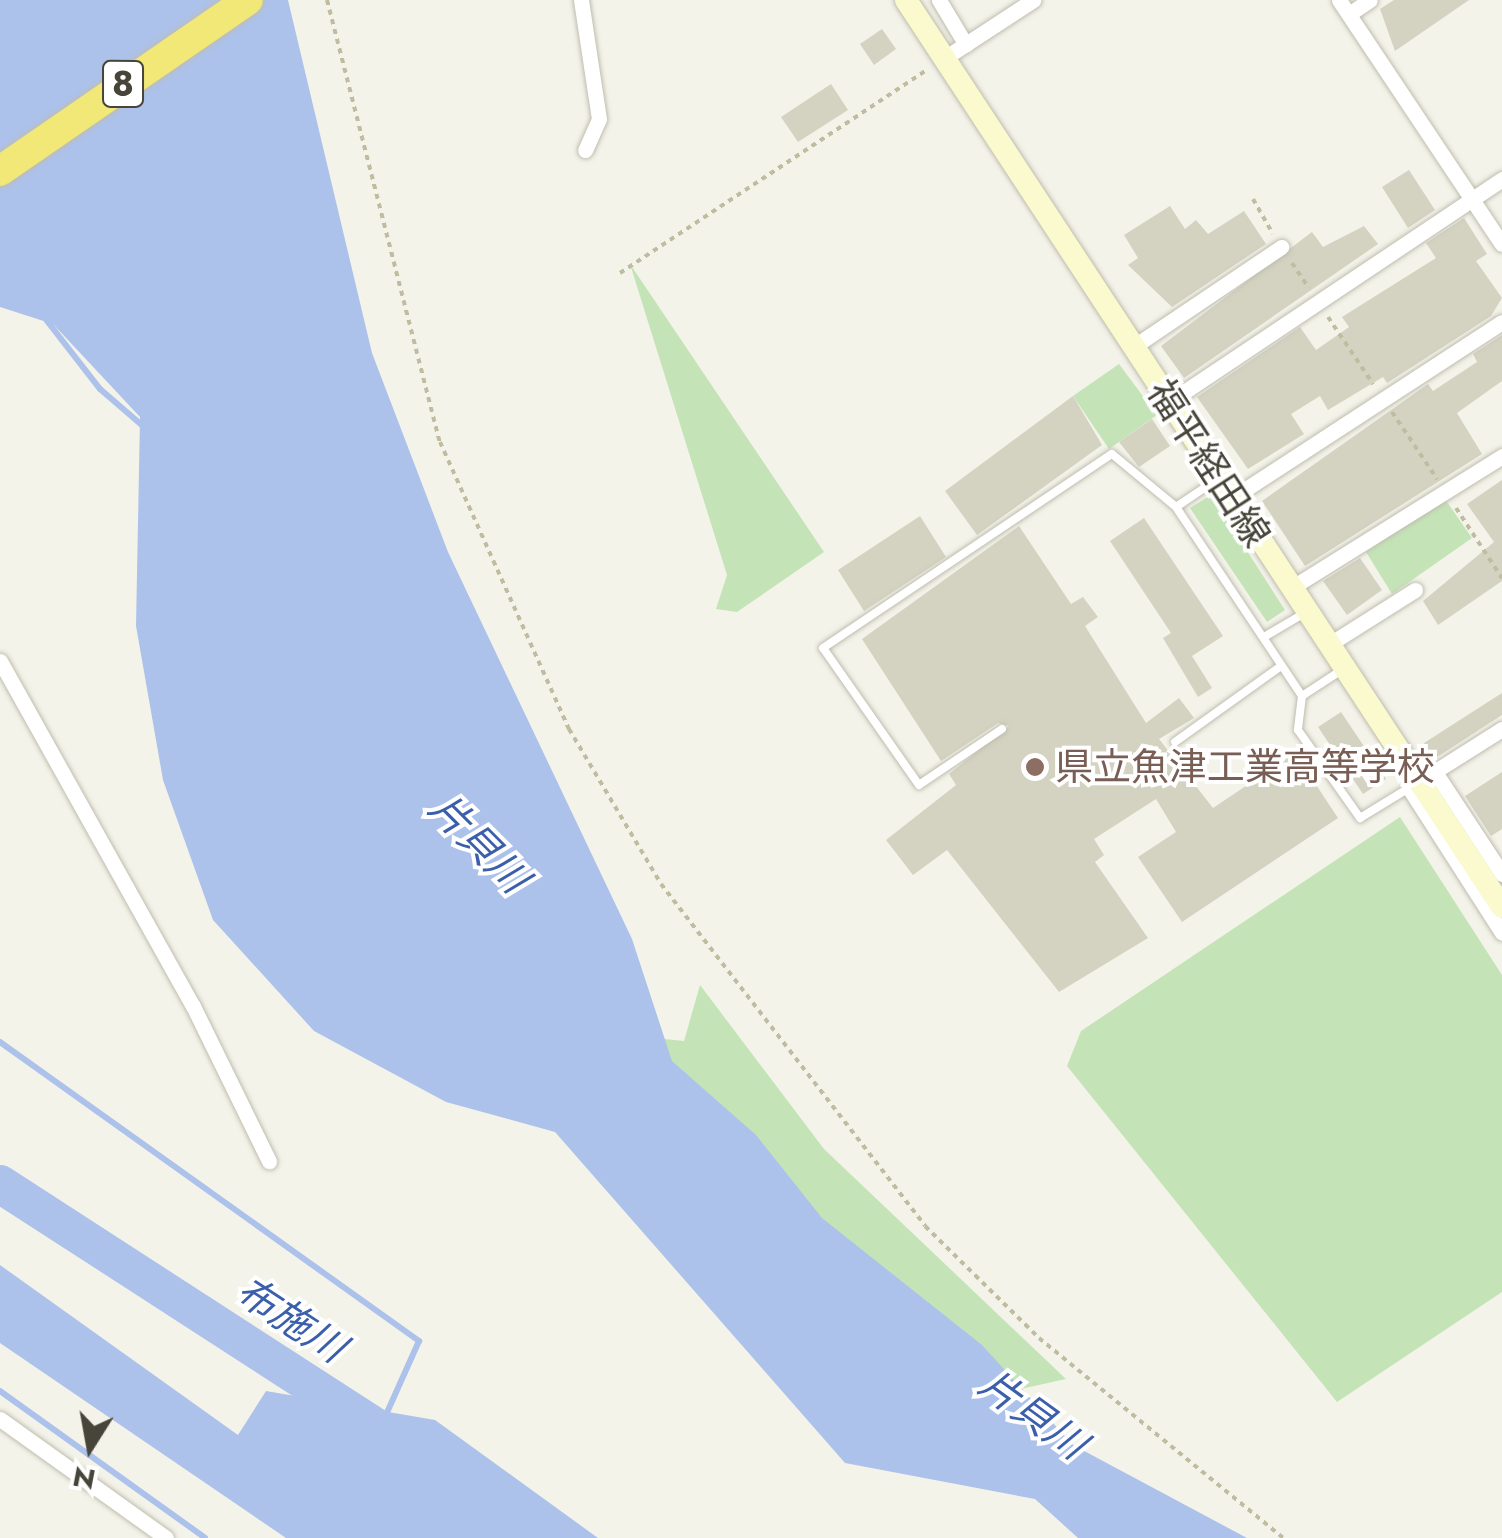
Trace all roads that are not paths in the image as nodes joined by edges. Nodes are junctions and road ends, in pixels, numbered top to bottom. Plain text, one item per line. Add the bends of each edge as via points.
1 (248, 0) edge
2 (580, 0) edge
3 (939, 0) edge
4 (1033, 0) edge
5 (1370, 0) edge
6 (911, 6) edge
7 (1344, 7) edge
8 (966, 46) junction
9 (943, 59) junction
10 (586, 150) dead end
11 (0, 171) edge
12 (1502, 179) edge
13 (1472, 199) junction
14 (1502, 244) edge
15 (1281, 247) dead end
16 (1502, 322) edge
17 (1132, 347) junction
18 (1168, 402) junction
19 (1502, 456) edge
20 (1225, 488) junction
21 (1176, 507) junction
22 (1291, 588) junction
23 (1415, 590) dead end
24 (1306, 612) junction
25 (1264, 637) junction
26 (1328, 644) junction
27 (0, 660) edge
28 (1282, 666) junction
29 (1344, 668) junction
30 (1302, 696) junction
31 (1502, 729) edge
32 (1002, 730) dead end
33 (1175, 742) dead end
34 (1421, 781) junction
35 (1502, 874) edge
36 (1502, 907) edge
37 (1502, 933) edge
38 (268, 1161) dead end
39 (0, 1419) edge
40 (166, 1538) edge

1 - 11 highway, 8
2 - 10 street via 599,119
3 - 8 street
4 - 8 street
5 - 7 street
6 - 9 main road, 福平経田線
7 - 13 street
8 - 9 street
9 - 17 main road, 福平経田線
12 - 13 street
13 - 14 street
13 - 18 street
15 - 17 street
16 - 20 street
17 - 18 main road, 福平経田線
18 - 20 main road, 福平経田線
19 - 22 street
20 - 21 lane
20 - 22 main road, 福平経田線
21 - 25 lane
21 - 32 lane via 1112,454 823,648 919,785
22 - 24 main road, 福平経田線
23 - 26 street
24 - 25 lane
24 - 26 main road, 福平経田線
25 - 28 lane
26 - 29 main road, 福平経田線
27 - 38 street via 194,1006
28 - 30 lane
28 - 33 lane
29 - 30 lane
29 - 34 main road, 福平経田線
30 - 34 lane via 1298,730 1360,818
31 - 34 street
34 - 35 street
34 - 36 main road, 福平経田線
34 - 37 street
39 - 40 street

